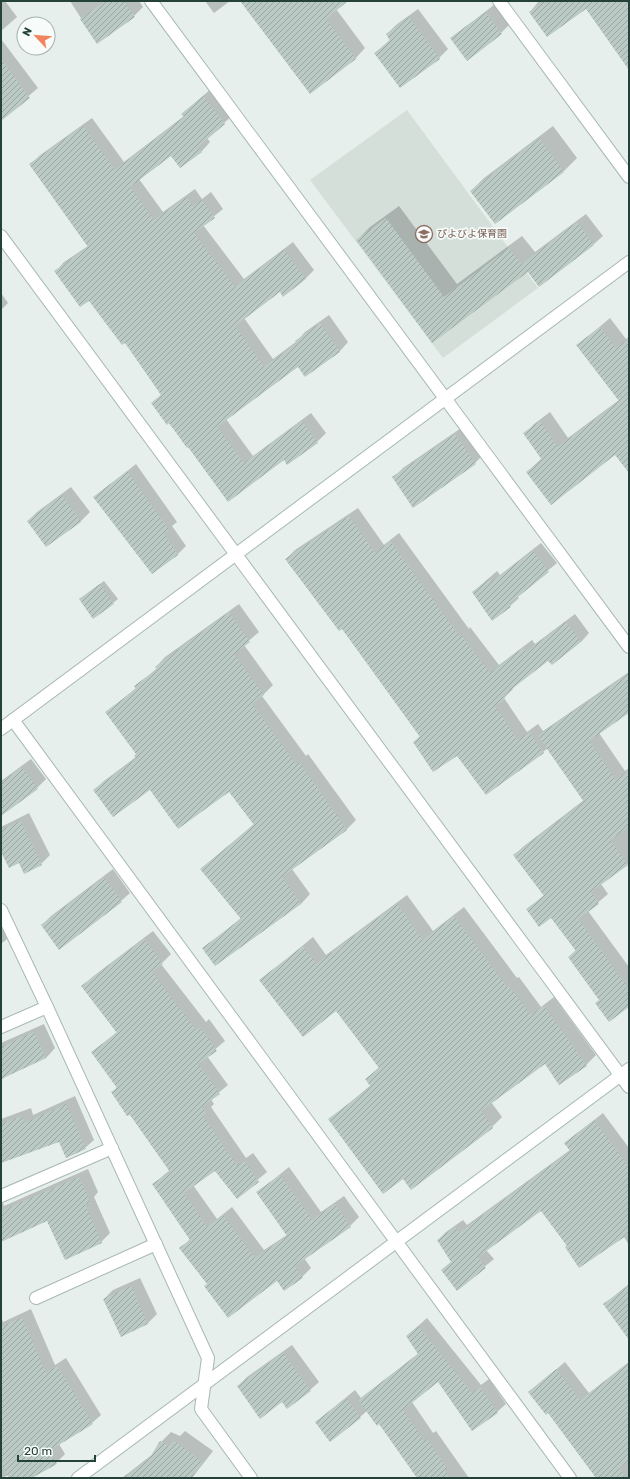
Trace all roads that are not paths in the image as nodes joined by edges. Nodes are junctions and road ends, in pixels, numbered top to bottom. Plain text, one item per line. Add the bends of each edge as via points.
1 (151, 1) edge
2 (499, 1) edge
3 (629, 177) edge
4 (1, 236) edge
5 (629, 262) edge
6 (445, 398) junction
7 (236, 555) junction
8 (629, 647) edge
9 (14, 720) junction
10 (1, 729) edge
11 (1, 910) edge
12 (47, 1007) junction
13 (1, 1027) edge
14 (625, 1072) edge
15 (629, 1087) edge
16 (112, 1148) junction
17 (1, 1196) edge
18 (397, 1242) junction
19 (156, 1244) junction
20 (36, 1298) dead end
21 (204, 1383) junction
22 (78, 1478) edge
23 (251, 1478) edge
24 (570, 1478) edge

1 - 6 street
2 - 3 street
4 - 7 street
5 - 6 street
6 - 7 street
6 - 8 street
7 - 9 street
7 - 14 street
9 - 10 street
9 - 18 street
11 - 12 street
12 - 13 street
12 - 16 street
14 - 15 street
14 - 18 street
16 - 17 street
16 - 19 street
18 - 21 street
18 - 24 street
19 - 20 street
19 - 21 street via 208,1358
21 - 22 street
21 - 23 street via 201,1409

